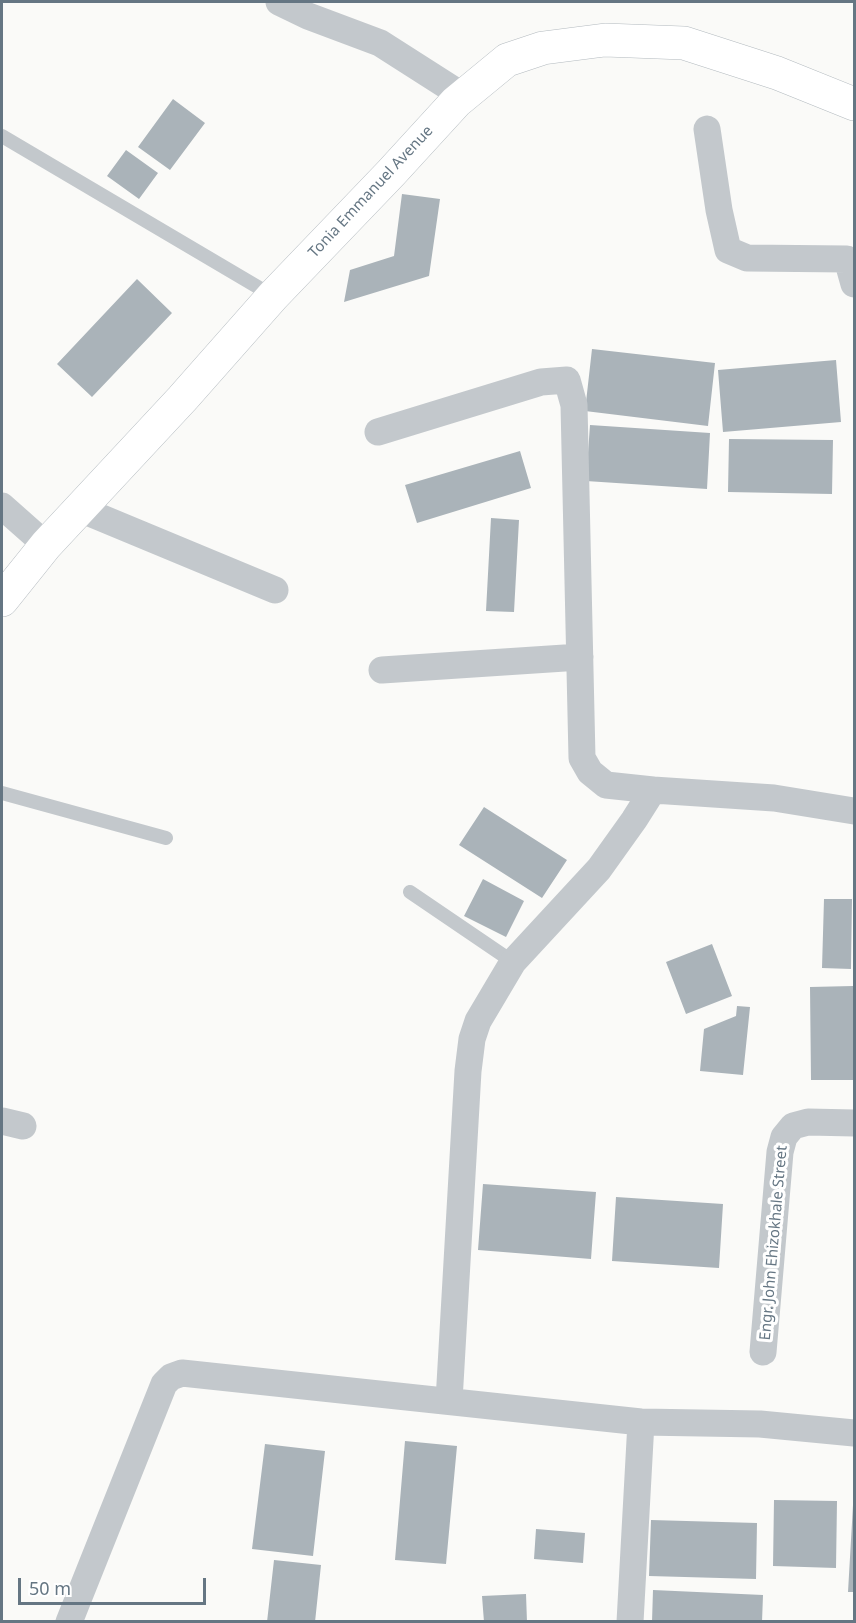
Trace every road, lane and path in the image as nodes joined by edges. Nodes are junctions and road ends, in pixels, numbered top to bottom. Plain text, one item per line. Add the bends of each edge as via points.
1 (279, 2) edge
2 (463, 96) junction
3 (855, 104) edge
4 (707, 129) dead end
5 (2, 136) edge
6 (855, 284) edge
7 (273, 296) junction
8 (378, 432) dead end
9 (2, 506) edge
10 (80, 509) junction
11 (46, 545) junction
12 (275, 590) dead end
13 (2, 600) edge
14 (580, 657) junction
15 (382, 670) dead end
16 (653, 790) junction
17 (2, 793) edge
18 (855, 811) edge
19 (166, 838) dead end
20 (410, 892) dead end
21 (513, 963) junction
22 (855, 1123) edge
23 (763, 1352) dead end
24 (449, 1401) junction
25 (641, 1422) junction
26 (855, 1433) edge
27 (69, 1622) edge
28 (630, 1622) edge

1 - 2 street via 380,43
2 - 3 street, Tonia Emmanuel Avenue via 507,60 543,48 605,40 684,43
2 - 7 street, Tonia Emmanuel Avenue
4 - 6 street via 728,250 747,258 847,259
5 - 7 lane
7 - 10 street, Tonia Emmanuel Avenue
8 - 14 street via 541,382 567,380 574,405
9 - 11 street
10 - 11 street, Tonia Emmanuel Avenue
10 - 12 street
11 - 13 street, Tonia Emmanuel Avenue
14 - 15 street
14 - 16 street via 582,758 590,772 606,785
16 - 18 street via 774,798
16 - 21 street via 599,869
17 - 19 lane
20 - 21 lane
21 - 24 street via 472,1039
22 - 23 street, Engr. John Ehizokhale Street via 808,1122 793,1126 784,1137
24 - 25 street
24 - 27 street via 182,1373 171,1377 164,1384
25 - 26 street via 760,1424
25 - 28 street

